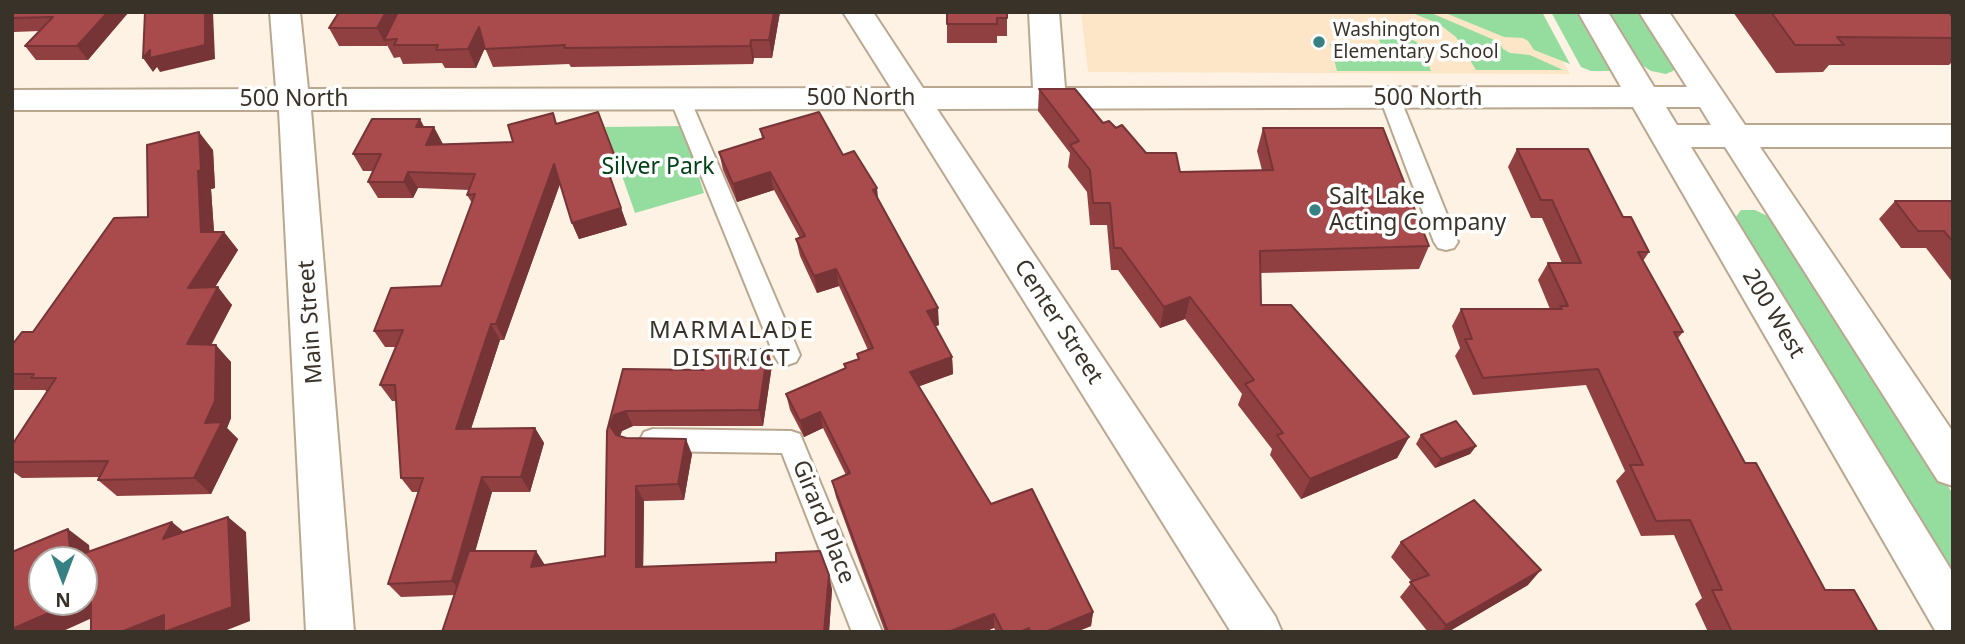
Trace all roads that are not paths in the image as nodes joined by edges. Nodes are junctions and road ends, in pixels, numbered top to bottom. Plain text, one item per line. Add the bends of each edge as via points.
1 (285, 12) edge
2 (858, 12) edge
3 (1044, 12) edge
4 (1593, 12) edge
5 (1654, 12) edge
6 (1710, 97) junction
7 (912, 98) junction
8 (1390, 98) junction
9 (1645, 98) junction
10 (294, 99) junction
11 (680, 99) junction
12 (1050, 99) junction
13 (12, 100) edge
14 (1667, 136) junction
15 (1735, 136) junction
16 (1953, 136) edge
17 (1446, 242) dead end
18 (787, 355) dead end
19 (633, 440) edge
20 (1953, 468) edge
21 (1953, 616) edge
22 (330, 632) edge
23 (867, 632) edge
24 (1258, 632) edge

1 - 10 street, Main Street
2 - 7 street, Center Street
3 - 12 street
4 - 9 street, 200 West
5 - 6 street
6 - 9 street, 500 North
6 - 15 street
7 - 11 street, 500 North
7 - 12 street, 500 North
7 - 24 street, Center Street
8 - 9 street, 500 North
8 - 12 street, 500 North
8 - 17 lane
9 - 14 street, 200 West
10 - 11 street, 500 North
10 - 13 street, 500 North
10 - 22 street, Main Street
11 - 18 lane
14 - 15 street
14 - 21 street, 200 West
15 - 16 street
15 - 20 street
19 - 23 lane, Girard Place via 791,442

